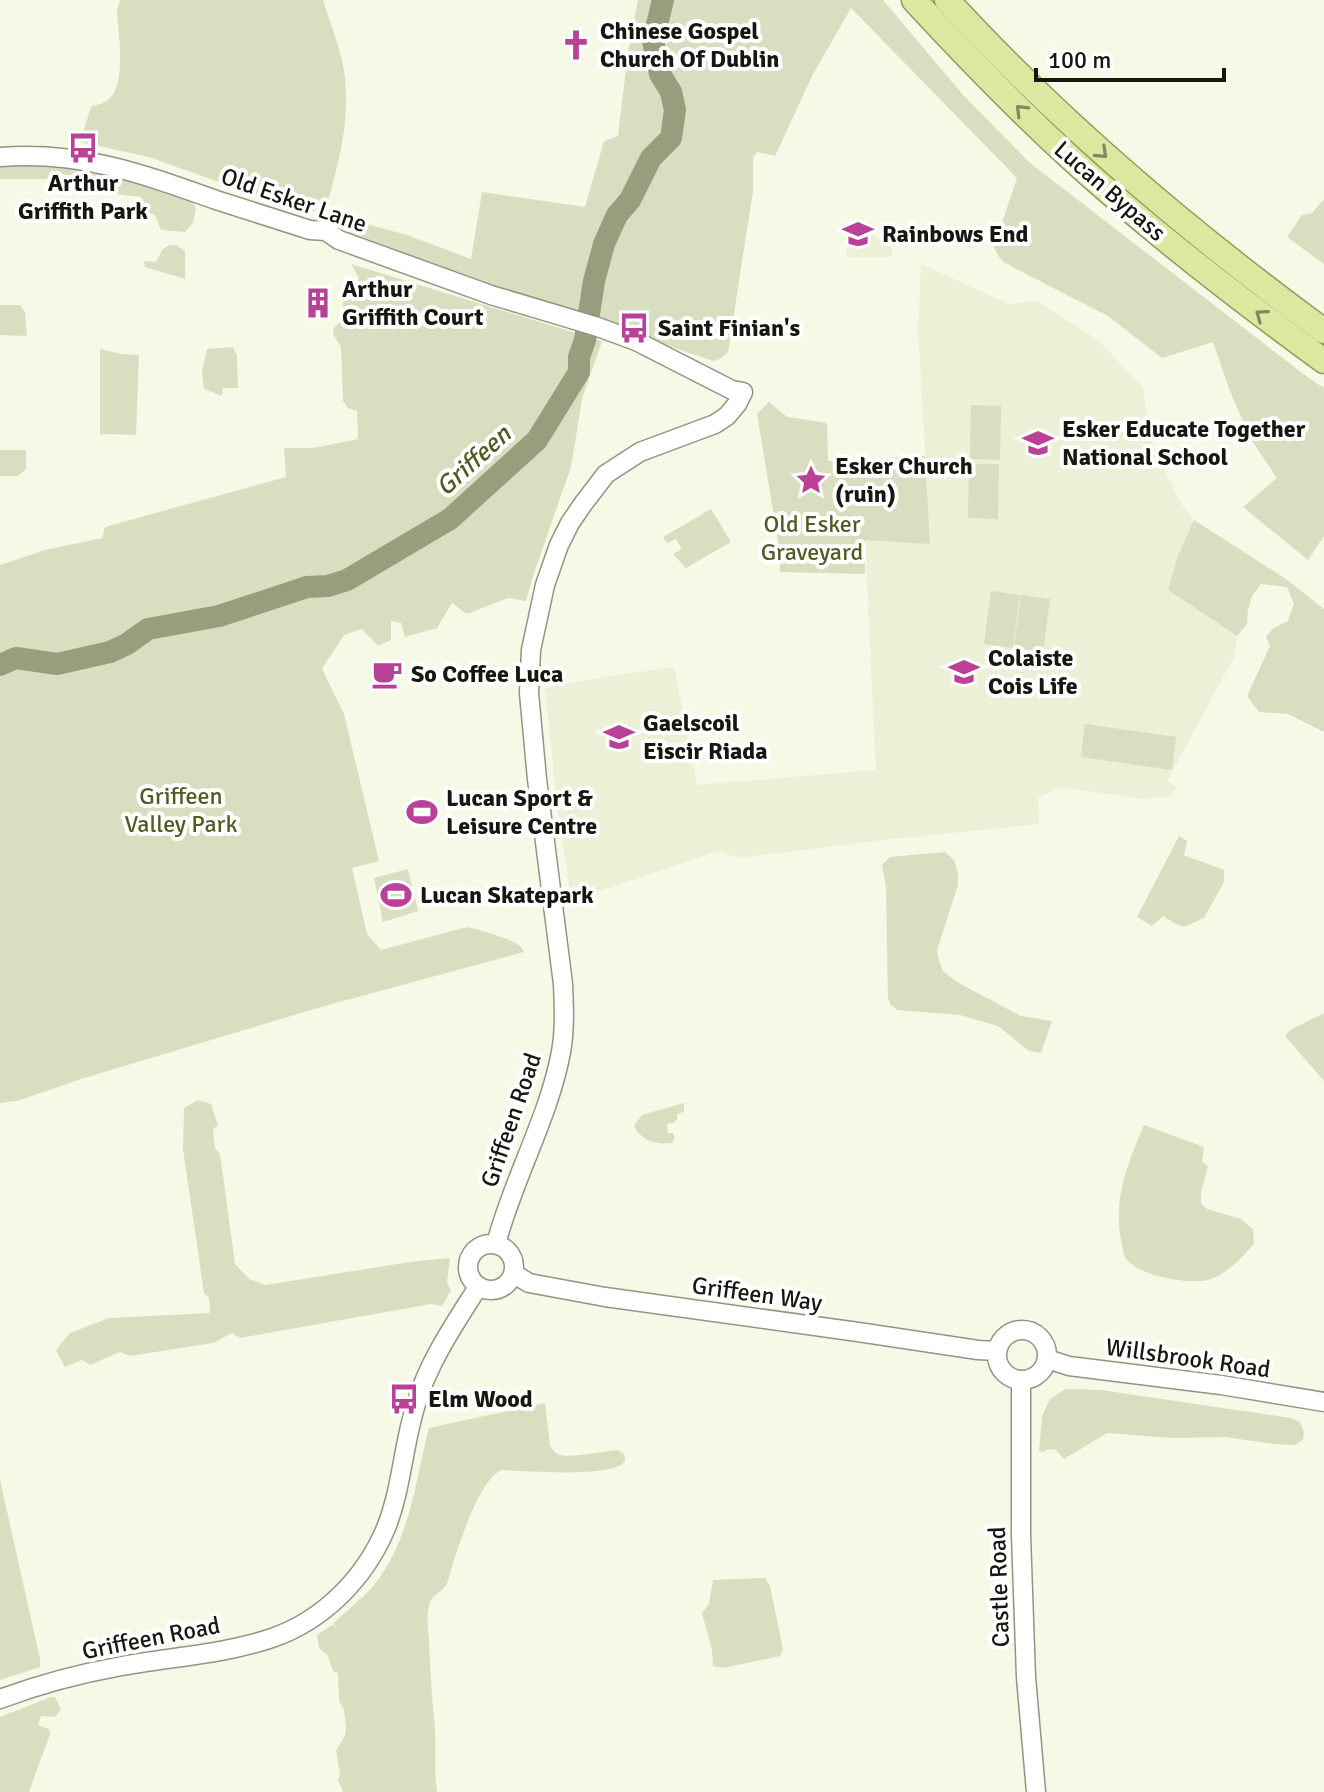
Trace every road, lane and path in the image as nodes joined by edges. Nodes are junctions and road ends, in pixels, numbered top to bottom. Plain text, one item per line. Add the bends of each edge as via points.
1 (914, 0) edge
2 (947, 0) edge
3 (0, 157) edge
4 (1324, 331) edge
5 (1324, 361) edge
6 (743, 392) joint
7 (496, 1244) junction
8 (514, 1274) junction
9 (478, 1287) junction
10 (997, 1351) junction
11 (1047, 1359) junction
12 (1021, 1381) junction
13 (1324, 1402) edge
14 (0, 1699) edge
15 (1036, 1792) edge

5 -> 1 highway, Lucan Bypass via 1107,190
2 -> 4 highway, Lucan Bypass via 1124,173
3 - 6 street, Old Esker Lane via 92,161 326,231 491,295 636,341
6 - 7 street, Griffeen Road via 715,424 640,452 606,474 570,523 545,585 529,693 564,1016 551,1088
7 - 8 street via 509,1252
7 - 9 street via 481,1246 470,1258 469,1273
8 - 9 street via 499,1289
8 - 10 street, Griffeen Way via 529,1283 605,1297
9 - 14 street, Griffeen Road via 444,1339 421,1391 381,1539 362,1572 324,1610 273,1638 114,1667
10 - 11 street via 1004,1337 1026,1330 1045,1343
10 - 12 street via 1005,1374
11 - 12 street via 1035,1377
11 - 13 street, Willsbrook Road
12 - 15 street, Castle Road via 1026,1677

